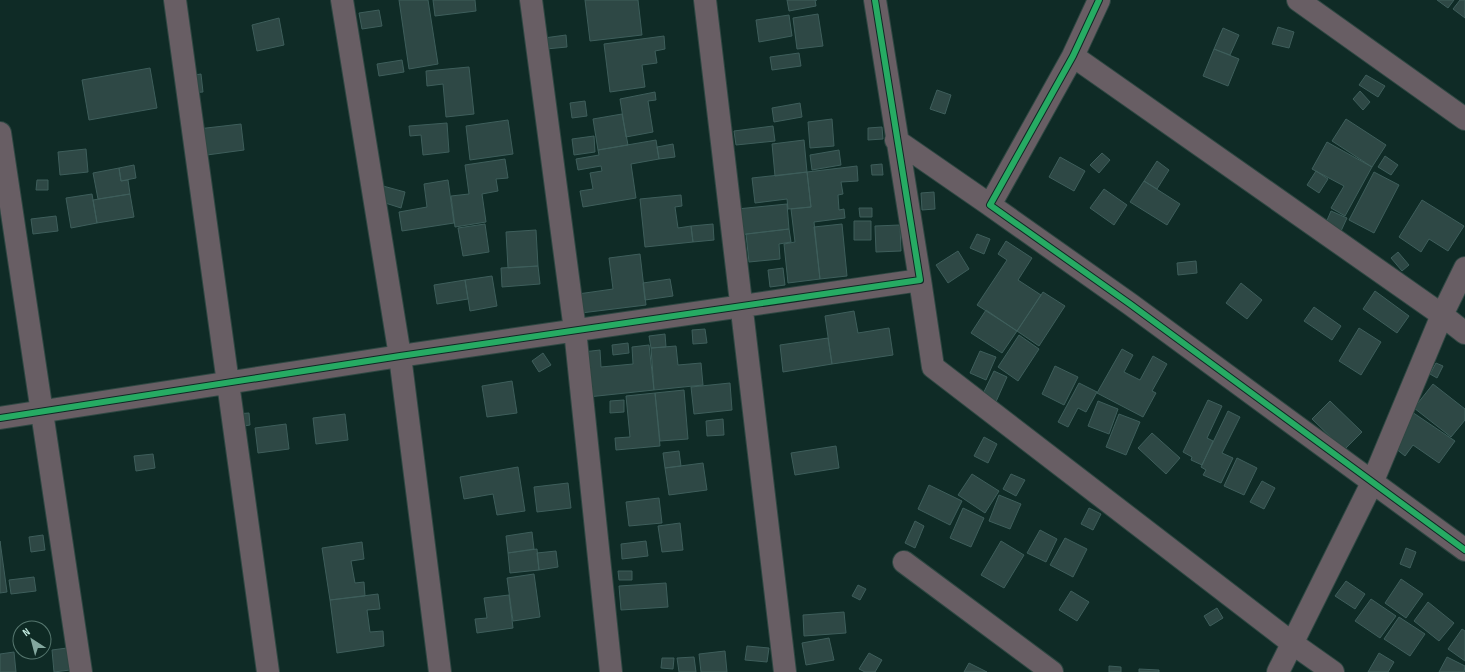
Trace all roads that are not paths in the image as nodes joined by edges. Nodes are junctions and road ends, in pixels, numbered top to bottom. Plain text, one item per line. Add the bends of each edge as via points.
1 (175, 0) edge
2 (342, 0) edge
3 (531, 0) edge
4 (705, 0) edge
5 (875, 0) edge
6 (1099, 0) edge
7 (1298, 0) edge
8 (1072, 56) junction
9 (1465, 119) edge
10 (0, 133) edge
11 (896, 140) junction
12 (990, 205) junction
13 (1465, 268) edge
14 (920, 280) junction
15 (742, 307) junction
16 (1442, 315) junction
17 (575, 330) junction
18 (1465, 333) edge
19 (400, 356) junction
20 (228, 382) junction
21 (42, 411) junction
22 (0, 418) edge
23 (1372, 483) junction
24 (1465, 550) edge
25 (904, 562) dead end
26 (1292, 643) junction
27 (80, 672) edge
28 (268, 672) edge
29 (440, 672) edge
30 (611, 672) edge
31 (785, 672) edge
32 (1052, 672) edge
33 (1278, 672) edge
34 (1333, 672) edge

1 - 20 street
2 - 19 street
3 - 17 street
4 - 15 street
5 - 11 street
6 - 8 street
7 - 9 street
8 - 12 street
8 - 16 street
10 - 21 street
11 - 12 street
11 - 14 street
12 - 23 street
13 - 16 street
14 - 15 street
14 - 26 street via 933,366
15 - 17 street
15 - 31 street
16 - 18 street
16 - 23 street
17 - 19 street
17 - 30 street
19 - 20 street
19 - 29 street
20 - 21 street
20 - 28 street
21 - 22 street
21 - 27 street
23 - 24 street
23 - 26 street
25 - 32 street
26 - 33 street
26 - 34 street

